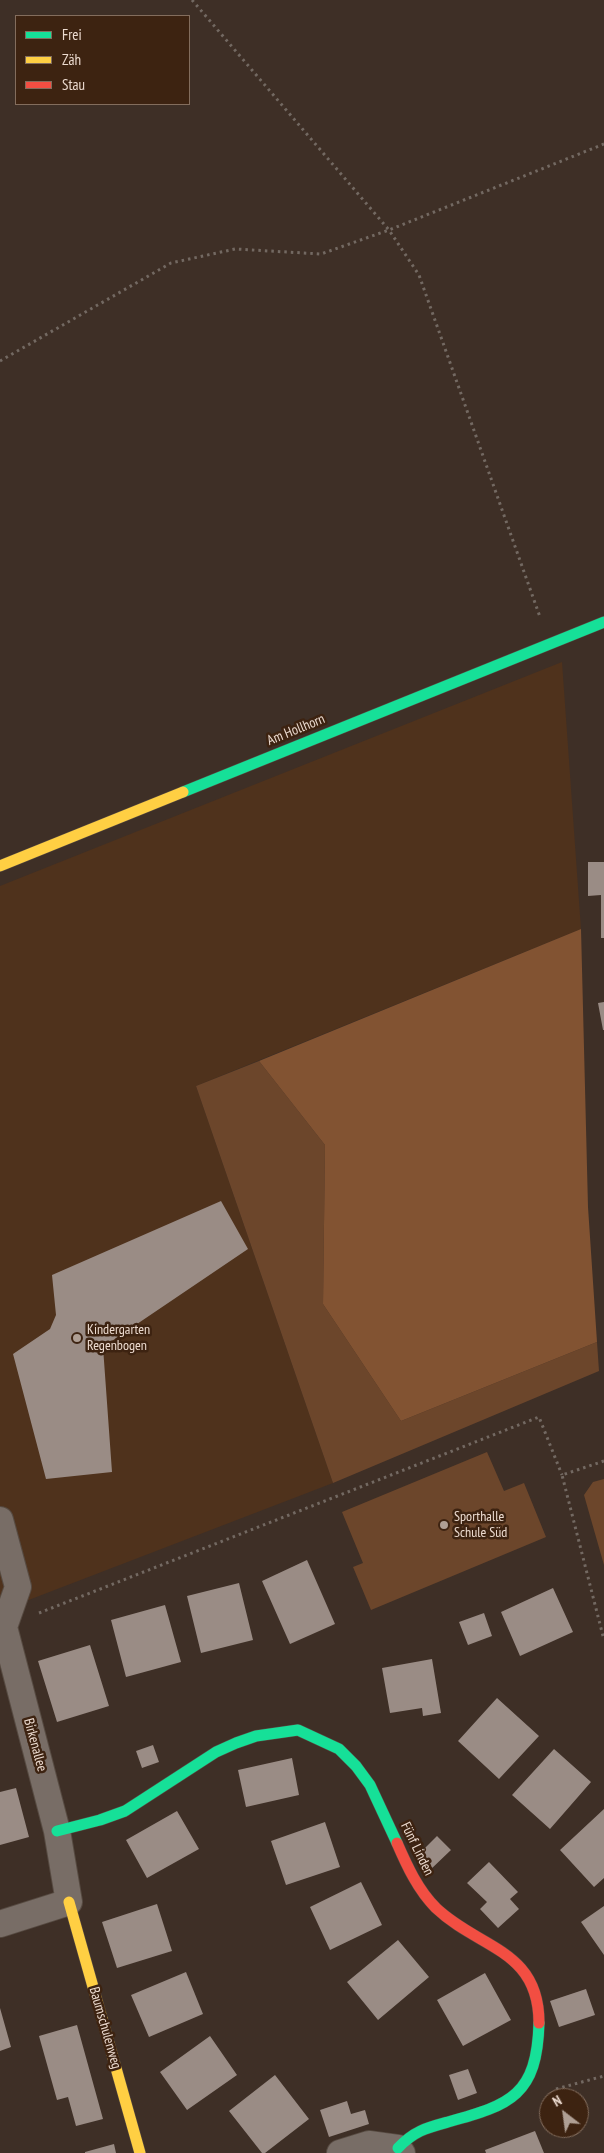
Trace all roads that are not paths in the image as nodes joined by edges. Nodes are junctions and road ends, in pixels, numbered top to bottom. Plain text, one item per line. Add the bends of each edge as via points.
1 (604, 622) edge
2 (0, 866) edge
3 (0, 1520) edge
4 (57, 1831) junction
5 (69, 1902) junction
6 (0, 1924) edge
7 (400, 2150) edge
8 (140, 2153) edge
9 (340, 2153) edge

1 - 2 street, Am Hollhorn
3 - 4 street, Birkenallee via 18,1587 4,1627
4 - 5 street, Birkenallee
4 - 7 street, Fünf Linden via 123,1812 226,1745 263,1733 300,1730 332,1744 359,1767 377,1795 413,1879 450,1920 521,1964 532,1984 539,2012 538,2045 526,2085 510,2101 411,2134
5 - 6 street
5 - 8 street, Baumschulenweg
7 - 9 street via 369,2144

